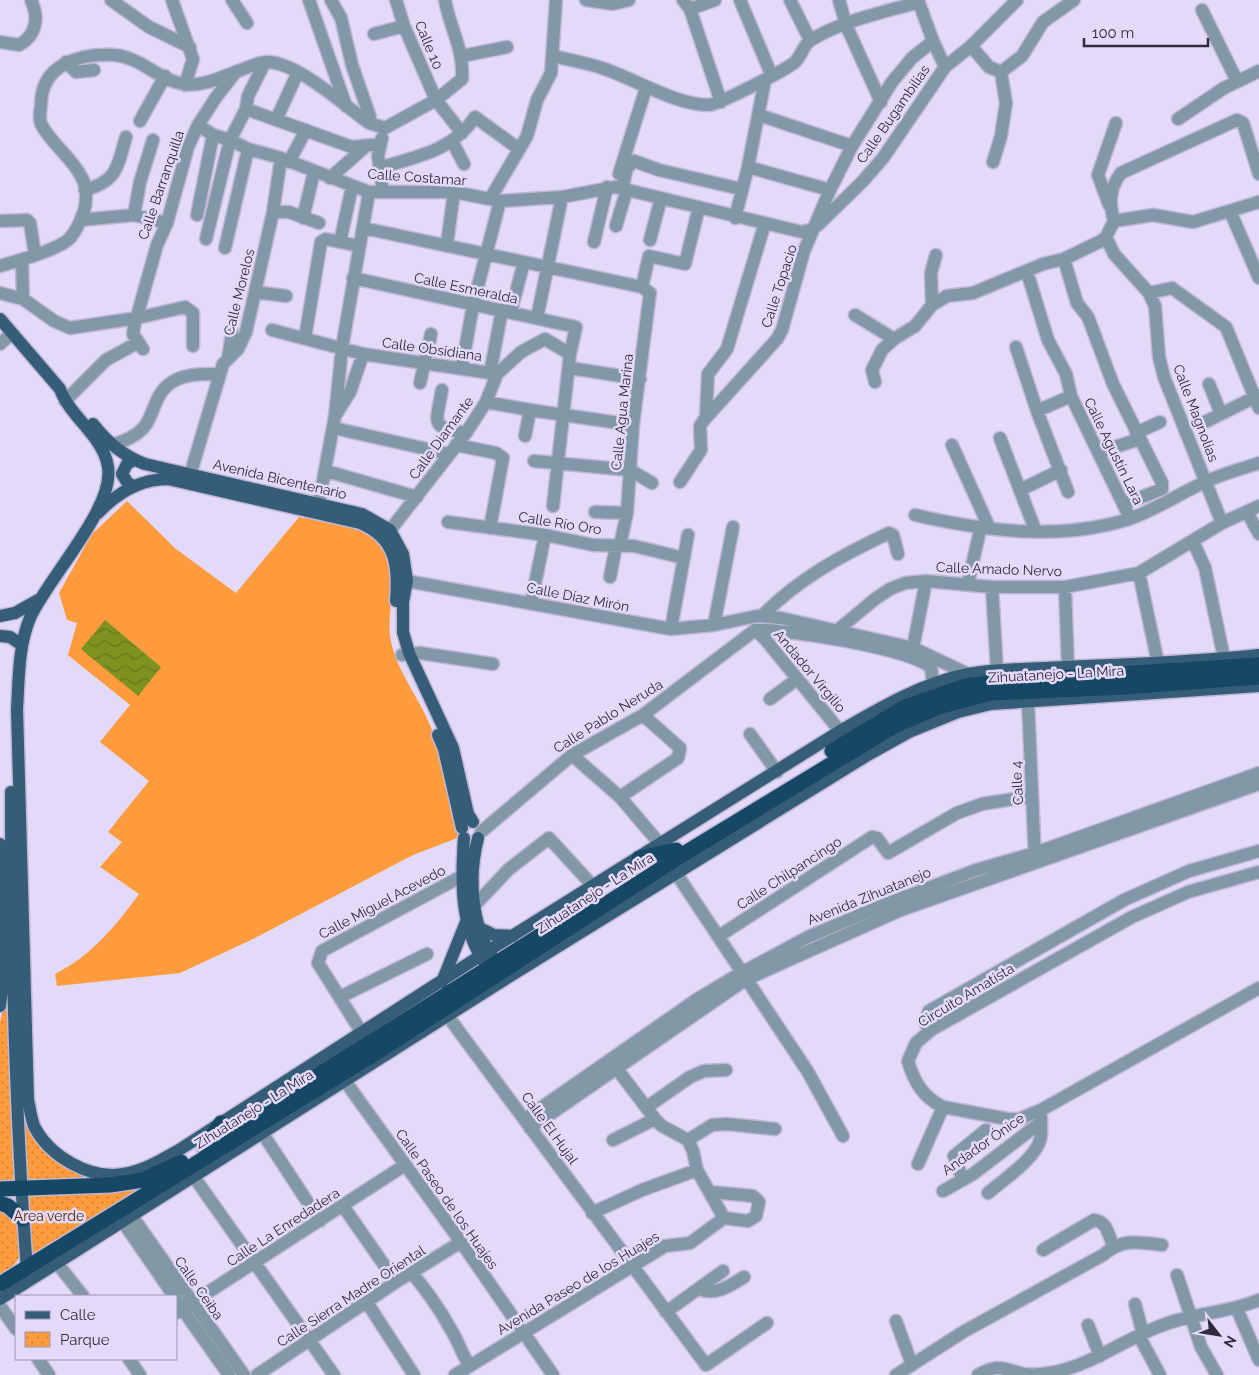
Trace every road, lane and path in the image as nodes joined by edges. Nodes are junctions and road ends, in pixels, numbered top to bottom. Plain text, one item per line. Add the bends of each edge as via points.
1 (31, 0) edge
2 (111, 0) edge
3 (172, 0) edge
4 (232, 0) edge
5 (309, 0) edge
6 (331, 0) edge
7 (396, 0) edge
8 (445, 0) edge
9 (556, 0) edge
10 (586, 0) edge
11 (629, 0) edge
12 (715, 0) edge
13 (740, 0) edge
14 (790, 0) edge
15 (839, 0) edge
16 (1074, 0) edge
17 (918, 1) edge
18 (1010, 2) edge
19 (687, 5) edge
20 (1202, 10) dead end
21 (247, 23) dead end
22 (846, 25) junction
23 (404, 26) junction
24 (374, 34) dead end
25 (810, 40) junction
26 (933, 41) junction
27 (0, 42) edge
28 (971, 46) junction
29 (190, 47) junction
30 (506, 48) dead end
31 (462, 56) junction
32 (554, 56) junction
33 (66, 62) junction
34 (265, 62) junction
35 (945, 67) junction
36 (94, 70) dead end
37 (1259, 70) edge
38 (237, 71) junction
39 (298, 72) junction
40 (1001, 72) junction
41 (165, 76) junction
42 (768, 77) junction
43 (1237, 81) junction
44 (185, 85) junction
45 (646, 88) junction
46 (436, 100) junction
47 (721, 102) junction
48 (881, 102) junction
49 (346, 106) junction
50 (246, 109) junction
51 (758, 115) junction
52 (1178, 119) dead end
53 (276, 120) junction
54 (140, 121) dead end
55 (369, 123) junction
56 (1116, 123) dead end
57 (198, 126) junction
58 (385, 128) junction
59 (306, 130) junction
60 (213, 135) junction
61 (457, 137) junction
62 (126, 138) dead end
63 (153, 140) dead end
64 (230, 140) junction
65 (380, 144) junction
66 (366, 146) junction
67 (852, 146) junction
68 (248, 149) junction
69 (519, 150) junction
70 (285, 160) junction
71 (627, 160) junction
72 (993, 162) dead end
73 (464, 164) dead end
74 (379, 168) junction
75 (748, 168) junction
76 (314, 172) junction
77 (1259, 174) edge
78 (330, 178) junction
79 (352, 186) junction
80 (618, 188) junction
81 (741, 189) junction
82 (85, 190) junction
83 (830, 190) junction
84 (369, 192) junction
85 (383, 192) junction
86 (454, 192) junction
87 (562, 197) junction
88 (661, 198) junction
89 (495, 200) junction
90 (1259, 202) edge
91 (1110, 205) junction
92 (699, 208) junction
93 (1230, 211) junction
94 (273, 212) junction
95 (134, 215) junction
96 (197, 215) dead end
97 (303, 218) junction
98 (735, 218) junction
99 (80, 220) junction
100 (1114, 221) junction
101 (0, 222) edge
102 (319, 222) dead end
103 (167, 223) junction
104 (765, 223) junction
105 (616, 226) dead end
106 (364, 228) junction
107 (813, 229) junction
108 (1106, 237) junction
109 (206, 239) dead end
110 (650, 240) dead end
111 (340, 242) junction
112 (594, 242) dead end
113 (448, 244) junction
114 (359, 246) junction
115 (226, 248) dead end
116 (487, 253) junction
117 (35, 255) junction
118 (936, 255) dead end
119 (1064, 259) junction
120 (22, 260) junction
121 (524, 262) junction
122 (0, 266) edge
123 (548, 267) junction
124 (1027, 272) junction
125 (353, 278) junction
126 (1259, 278) edge
127 (642, 288) junction
128 (256, 292) junction
129 (1149, 293) junction
130 (0, 294) edge
131 (286, 296) dead end
132 (24, 299) junction
133 (473, 305) junction
134 (932, 305) junction
135 (506, 310) junction
136 (855, 315) dead end
137 (137, 318) junction
138 (537, 318) junction
139 (0, 319) edge
140 (574, 325) joint
141 (272, 330) dead end
142 (232, 333) dead end
143 (11, 334) junction
144 (431, 334) dead end
145 (305, 338) junction
146 (894, 338) junction
147 (0, 344) edge
148 (193, 346) dead end
149 (1016, 347) dead end
150 (342, 348) junction
151 (363, 354) junction
152 (570, 354) junction
153 (228, 359) junction
154 (424, 362) junction
155 (462, 367) junction
156 (570, 368) junction
157 (493, 373) junction
158 (220, 374) junction
159 (640, 379) junction
160 (875, 382) dead end
161 (420, 383) dead end
162 (1209, 384) dead end
163 (442, 390) dead end
164 (65, 396) junction
165 (1071, 396) junction
166 (1258, 400) edge
167 (486, 402) junction
168 (530, 410) junction
169 (1037, 411) junction
170 (1221, 414) junction
171 (563, 415) junction
172 (334, 422) junction
173 (703, 422) junction
174 (1160, 422) dead end
175 (634, 424) junction
176 (1202, 424) dead end
177 (466, 433) junction
178 (525, 436) dead end
179 (1138, 436) junction
180 (1000, 438) dead end
181 (952, 445) dead end
182 (105, 446) junction
183 (452, 450) junction
184 (1099, 452) junction
185 (534, 460) dead end
186 (139, 462) junction
187 (558, 463) junction
188 (1259, 463) edge
189 (630, 470) junction
190 (1060, 470) junction
191 (326, 471) junction
192 (189, 478) junction
193 (680, 482) dead end
194 (1206, 482) junction
195 (652, 483) dead end
196 (138, 484) junction
197 (1020, 490) junction
198 (1068, 492) dead end
199 (417, 497) junction
200 (1124, 504) junction
201 (553, 506) dead end
202 (1259, 506) edge
203 (318, 509) junction
204 (595, 512) dead end
205 (1247, 512) junction
206 (627, 513) junction
207 (914, 515) dead end
208 (95, 516) junction
209 (1130, 519) junction
210 (448, 522) dead end
211 (1222, 524) junction
212 (985, 526) junction
213 (733, 527) dead end
214 (490, 528) junction
215 (1036, 532) junction
216 (387, 534) junction
217 (688, 534) dead end
218 (1259, 534) edge
219 (544, 535) junction
220 (1193, 541) junction
221 (618, 545) junction
222 (898, 554) dead end
223 (684, 558) junction
224 (1139, 573) junction
225 (610, 577) dead end
226 (407, 581) junction
227 (926, 582) junction
228 (968, 583) junction
229 (992, 587) junction
230 (1065, 587) junction
231 (40, 599) junction
232 (530, 603) junction
233 (0, 616) edge
234 (762, 616) junction
235 (737, 620) junction
236 (714, 625) junction
237 (671, 629) junction
238 (755, 630) junction
239 (833, 634) junction
240 (0, 636) edge
241 (22, 645) junction
242 (735, 645) junction
243 (913, 648) junction
244 (405, 654) junction
245 (1259, 655) edge
246 (1224, 658) junction
247 (1158, 663) junction
248 (493, 664) dead end
249 (1259, 665) edge
250 (1068, 667) junction
251 (996, 671) junction
252 (968, 674) junction
253 (1259, 678) edge
254 (797, 679) junction
255 (933, 685) junction
256 (1259, 686) edge
257 (1124, 692) junction
258 (770, 699) dead end
259 (1028, 701) junction
260 (643, 715) junction
261 (840, 731) junction
262 (750, 734) dead end
263 (572, 755) junction
264 (777, 772) junction
265 (1259, 773) edge
266 (1259, 784) edge
267 (1032, 796) junction
268 (620, 797) junction
269 (472, 832) junction
270 (0, 844) edge
271 (660, 844) junction
272 (676, 850) junction
273 (1259, 851) edge
274 (639, 858) junction
275 (1035, 858) junction
276 (1259, 872) edge
277 (676, 873) junction
278 (462, 876) junction
279 (593, 886) junction
280 (2, 898) edge
281 (1124, 900) junction
282 (475, 905) junction
283 (1132, 917) junction
284 (472, 923) junction
285 (513, 936) junction
286 (719, 936) junction
287 (427, 954) dead end
288 (494, 969) junction
289 (743, 977) junction
290 (442, 982) junction
291 (14, 986) junction
292 (1259, 988) edge
293 (340, 997) junction
294 (439, 1005) junction
295 (0, 1006) edge
296 (931, 1030) junction
297 (362, 1033) junction
298 (384, 1052) junction
299 (618, 1069) junction
300 (726, 1070) dead end
301 (345, 1081) junction
302 (943, 1107) junction
303 (647, 1108) junction
304 (1041, 1116) junction
305 (655, 1120) junction
306 (221, 1123) junction
307 (528, 1123) junction
308 (775, 1129) dead end
309 (986, 1130) dead end
310 (263, 1134) junction
311 (843, 1136) dead end
312 (614, 1140) dead end
313 (688, 1140) junction
314 (204, 1147) junction
315 (918, 1164) dead end
316 (405, 1165) junction
317 (697, 1170) junction
318 (194, 1177) junction
319 (963, 1180) junction
320 (0, 1189) edge
321 (21, 1189) junction
322 (943, 1191) dead end
323 (711, 1192) junction
324 (988, 1193) dead end
325 (0, 1203) edge
326 (343, 1206) junction
327 (592, 1213) junction
328 (724, 1218) junction
329 (127, 1219) junction
330 (23, 1220) junction
331 (320, 1221) junction
332 (461, 1242) junction
333 (1162, 1244) dead end
334 (1113, 1246) junction
335 (1043, 1250) dead end
336 (56, 1259) junction
337 (255, 1261) junction
338 (630, 1266) junction
339 (27, 1270) junction
340 (723, 1271) dead end
341 (412, 1273) junction
342 (1176, 1274) dead end
343 (744, 1277) dead end
344 (396, 1282) junction
345 (0, 1284) edge
346 (698, 1289) junction
347 (82, 1295) edge
348 (173, 1295) edge
349 (174, 1295) edge
350 (0, 1299) edge
351 (1259, 1300) edge
352 (366, 1301) junction
353 (1135, 1304) dead end
354 (0, 1306) edge
355 (182, 1307) edge
356 (1237, 1308) junction
357 (666, 1312) junction
358 (1191, 1317) junction
359 (896, 1321) dead end
360 (767, 1323) dead end
361 (1088, 1325) dead end
362 (15, 1328) edge
363 (523, 1335) junction
364 (1141, 1335) junction
365 (310, 1339) junction
366 (1100, 1356) junction
367 (39, 1360) edge
368 (130, 1360) edge
369 (1259, 1360) edge
370 (912, 1364) junction
371 (470, 1366) junction
372 (1078, 1370) edge
373 (49, 1375) edge
374 (140, 1375) edge
375 (229, 1375) edge
376 (244, 1375) edge
377 (257, 1375) edge
378 (334, 1375) edge
379 (414, 1375) edge
380 (455, 1375) edge
381 (553, 1375) edge
382 (896, 1375) edge
383 (978, 1375) edge
384 (1160, 1375) edge
385 (1217, 1375) edge

1 - 27 street via 36,23 24,41 19,45
2 - 29 street via 150,27
3 - 29 street
4 - 21 street
5 - 49 street
6 - 55 street via 341,18 352,65 370,117
7 - 23 street, Calle 10
8 - 31 street
9 - 32 street
10 - 11 street via 618,4
12 - 19 street
13 - 42 street
14 - 25 street
15 - 22 street
16 - 40 street via 1043,22 1022,56
17 - 22 street
17 - 26 street, Calle Bugambilias
18 - 28 street
19 - 47 street
20 - 43 street
22 - 25 street
22 - 48 street
23 - 24 street
23 - 46 street, Calle 10
25 - 42 street via 796,62
26 - 35 street, Calle Bugambilias
26 - 48 street, Calle Topacio via 912,58
28 - 35 street
28 - 40 street via 989,67
29 - 44 street via 193,59
30 - 31 street
31 - 46 street via 462,79
32 - 45 street via 600,67
32 - 69 street via 551,73 537,100 527,136
33 - 36 street via 76,72
33 - 41 street via 89,56 114,55 132,59
33 - 82 street via 52,72 44,84 40,122 70,159 83,179
34 - 38 street
34 - 39 street via 284,64
34 - 50 street via 248,96
35 - 107 street, Calle Bugambilias via 883,158
37 - 43 street
38 - 44 street via 205,83
38 - 57 street, Calle Barranquilla
39 - 49 street
39 - 53 street
40 - 72 street via 1006,103
41 - 44 street
41 - 54 street
42 - 47 street
42 - 51 street
43 - 52 street
45 - 47 street via 697,103 710,105
45 - 71 street
46 - 58 street
46 - 61 street, Calle 10
48 - 67 street, Calle Topacio
49 - 55 street
50 - 53 street
50 - 64 street
51 - 67 street
51 - 75 street
53 - 59 street
55 - 58 street
56 - 91 street via 1098,175
57 - 60 street, Calle Costamar
57 - 103 street, Calle Barranquilla via 188,147
58 - 65 street
59 - 66 street via 352,147
59 - 70 street, Calle Morelos
60 - 64 street, Calle Costamar
60 - 96 street
61 - 69 street via 475,117
61 - 73 street, Calle 10
61 - 74 street via 428,154
62 - 82 street via 117,166 108,181
63 - 95 street
64 - 68 street, Calle Costamar
64 - 109 street
65 - 66 street
65 - 74 street
66 - 78 street
67 - 83 street, Calle Topacio
68 - 70 street, Calle Costamar
68 - 115 street
69 - 89 street
70 - 76 street, Calle Costamar
70 - 94 street, Calle Morelos
71 - 80 street
71 - 81 street
74 - 85 street
75 - 81 street
75 - 83 street
76 - 78 street, Calle Costamar
76 - 97 street
77 - 91 street via 1243,123 1237,120 1121,173 1113,184
78 - 79 street, Calle Costamar
79 - 84 street, Calle Costamar
79 - 111 street
80 - 87 street, Calle Costamar
80 - 88 street, Calle Costamar
80 - 105 street
80 - 112 street
81 - 98 street
82 - 99 street via 86,203
83 - 107 street, Calle Topacio
84 - 85 street, Calle Costamar
84 - 106 street
85 - 86 street, Calle Costamar
86 - 89 street, Calle Costamar
86 - 113 street
87 - 89 street, Calle Costamar
87 - 123 street
88 - 92 street, Calle Costamar
88 - 110 street
89 - 116 street
90 - 93 street
91 - 100 street
92 - 98 street, Calle Costamar
92 - 127 street via 686,264 649,256
93 - 100 street via 1193,222 1154,215
93 - 126 street
94 - 97 street via 283,211
94 - 128 street, Calle Morelos
95 - 99 street
95 - 103 street
97 - 102 street
98 - 104 street, Calle Costamar
99 - 117 street via 70,238
100 - 108 street
101 - 117 street via 27,220
103 - 137 street, Calle Barranquilla via 157,245
104 - 107 street, Calle Costamar via 802,232
104 - 173 street via 727,349 708,374
106 - 113 street
106 - 114 street
107 - 173 street, Calle Topacio via 777,339
108 - 119 street
108 - 129 street, Calle Magnolias via 1114,254
111 - 114 street
111 - 145 street via 326,238 321,242
113 - 116 street
114 - 125 street
116 - 121 street
116 - 133 street
117 - 120 street
118 - 134 street via 931,272
119 - 124 street
119 - 179 street via 1077,303 1088,317 1113,384
120 - 122 street
120 - 132 street
121 - 123 street
121 - 135 street, Calle Diamante
123 - 127 street
123 - 138 street
124 - 134 street via 973,293 947,296
124 - 165 street, Calle Agustín Lara via 1048,340 1066,374
125 - 133 street, Calle Esmeralda
125 - 150 street
127 - 159 street, Calle Agua Marina via 651,296
128 - 131 street
128 - 153 street, Calle Morelos via 243,342
129 - 166 street via 1172,288 1226,327
129 - 194 street, Calle Magnolias via 1155,306 1164,377
130 - 132 street
132 - 137 street via 54,321 70,328
133 - 135 street, Calle Esmeralda
133 - 155 street
134 - 146 street via 921,320
135 - 138 street, Calle Esmeralda
135 - 157 street, Calle Diamante
136 - 146 street
137 - 148 street via 185,307 190,309 193,313
137 - 164 street, Calle Barranquilla via 133,334 140,346 106,360
138 - 140 street, Calle Esmeralda
139 - 143 main road, Avenida Bicentenario
140 - 152 street, Calle Río Oro via 576,331
141 - 145 street
142 - 153 street
143 - 147 street
143 - 164 main road, Avenida Bicentenario
144 - 154 street
145 - 150 street
146 - 160 street via 882,350 872,370
149 - 169 street
150 - 151 street
150 - 172 street
151 - 154 street, Calle Obsidiana
151 - 172 street via 350,392
152 - 156 street, Calle Río Oro
152 - 157 street, Calle Diamante via 546,339 521,352
153 - 158 street, Calle Morelos
154 - 155 street, Calle Obsidiana
154 - 161 street
155 - 157 street, Calle Obsidiana
156 - 159 street
156 - 171 street, Calle Río Oro
157 - 167 street, Calle Diamante
158 - 182 street via 191,375 169,384 156,401 142,430
158 - 192 street, Calle Morelos
159 - 175 street, Calle Agua Marina
162 - 170 street
163 - 177 street via 436,420 438,425
164 - 182 main road, Avenida Bicentenario
165 - 169 street
165 - 184 street, Calle Agustín Lara
166 - 170 street
167 - 168 street
167 - 177 street, Calle Diamante
168 - 171 street
168 - 178 street
169 - 190 street
170 - 176 street
171 - 175 street
171 - 187 street, Calle Río Oro
172 - 183 street
172 - 191 street
173 - 193 street via 701,450
174 - 179 street
175 - 189 street, Calle Agua Marina
177 - 183 street, Calle Diamante
179 - 184 street
179 - 200 street via 1162,489
180 - 197 street
181 - 212 street
182 - 186 main road, Avenida Bicentenario
182 - 208 main road via 108,478
183 - 199 street, Calle Diamante
183 - 214 street via 501,459
184 - 200 street, Calle Agustín Lara
185 - 187 street
186 - 192 main road, Avenida Bicentenario
186 - 196 main road via 147,473
186 - 196 main road via 127,464 122,474 127,482
187 - 189 street
187 - 201 street, Calle Río Oro
188 - 194 street
189 - 195 street
189 - 206 street, Calle Agua Marina
190 - 197 street
190 - 198 street
191 - 199 street
191 - 203 street
192 - 196 main road, Avenida Bicentenario
192 - 203 main road, Avenida Bicentenario
194 - 209 street
194 - 211 street, Calle Magnolias
196 - 208 main road, Avenida Bicentenario via 108,503
197 - 215 street
199 - 216 street, Calle Diamante
200 - 209 street, Calle Agustín Lara
202 - 205 street, Calle Amado Nervo
203 - 216 main road, Avenida Bicentenario via 362,514
204 - 206 street
205 - 211 street, Calle Amado Nervo
205 - 218 street
206 - 221 street, Calle Agua Marina
207 - 212 street via 956,525
208 - 231 main road
209 - 215 street via 1083,529
210 - 214 street, Calle Río Oro
211 - 220 street, Calle Amado Nervo
212 - 215 street
212 - 228 street
213 - 236 street
214 - 219 street, Calle Río Oro
216 - 226 main road via 403,554
216 - 244 main road via 398,580 395,628
217 - 223 street
219 - 221 street, Calle Río Oro via 581,544
219 - 232 street
220 - 224 street, Calle Amado Nervo
220 - 246 street via 1205,568
221 - 223 street, Calle Río Oro
221 - 225 street, Calle Agua Marina
222 - 234 street via 889,533 828,563 772,604
223 - 237 street
224 - 230 street, Calle Amado Nervo
224 - 247 street
226 - 232 street, Calle Díaz Mirón
226 - 244 main road via 402,621
227 - 228 street, Calle Amado Nervo
227 - 239 street, Calle Amado Nervo via 905,583 890,589
227 - 243 street
228 - 229 street, Calle Amado Nervo
229 - 230 street, Calle Amado Nervo
229 - 251 street
230 - 250 street
231 - 233 main road via 14,613
231 - 241 main road
232 - 237 street, Calle Díaz Mirón
234 - 235 street, Calle Díaz Mirón
234 - 239 street, Calle Díaz Mirón via 793,620
235 - 236 street, Calle Díaz Mirón
235 - 242 street via 741,633
236 - 237 street, Calle Díaz Mirón
238 - 239 street
238 - 242 street, Calle Pablo Neruda
238 - 254 street, Andador Virgilio
239 - 243 street
239 - 255 street via 924,662 931,667
240 - 241 main road via 10,636
241 - 291 main road via 16,709
242 - 260 street, Calle Pablo Neruda
243 - 252 street
244 - 248 street via 450,656
244 - 269 main road via 448,749
245 - 246 main road
246 - 247 main road
247 - 250 main road
249 - 272 highway, Zihuatanejo - La Mira via 1008,681 965,686 940,693 905,707 857,735
250 - 251 main road
251 - 252 main road
252 - 255 main road
253 - 257 highway, Zihuatanejo - La Mira
254 - 258 street
254 - 261 street, Andador Virgilio
255 - 261 main road via 878,709
256 - 257 main road
257 - 259 main road
257 - 288 highway, Zihuatanejo - La Mira via 991,693 938,707 894,726
259 - 267 street, Calle 4
259 - 277 main road via 991,704 958,712 909,732
260 - 263 street, Calle Pablo Neruda
260 - 268 street via 680,748 681,753
261 - 264 main road
262 - 264 street
263 - 268 street
263 - 269 street, Calle Pablo Neruda
264 - 271 main road
265 - 275 street, Avenida Zihuatanejo
266 - 275 street, Avenida Zihuatanejo
267 - 275 street, Calle 4
267 - 286 street, Calle Chilpancingo via 982,804 957,813 888,853 875,837
268 - 271 street
269 - 278 main road
269 - 282 main road
270 - 280 main road
271 - 274 main road
272 - 274 highway
272 - 288 highway, Zihuatanejo - La Mira
273 - 281 street via 1189,872
274 - 279 main road
275 - 289 street, Avenida Zihuatanejo via 976,870 883,905 808,937
276 - 283 street, Circuito Amatista via 1188,892
277 - 286 street
277 - 288 main road
278 - 284 main road
278 - 293 street, Calle Miguel Acevedo via 322,950 318,963
279 - 282 street via 549,838 509,870
279 - 285 main road
280 - 291 main road
281 - 283 street
281 - 296 street via 929,1011 925,1023
282 - 284 main road
283 - 296 street, Circuito Amatista
284 - 285 main road via 494,935
284 - 288 main road
284 - 290 main road
285 - 288 main road
286 - 289 street
287 - 293 street
288 - 290 main road
288 - 294 highway, Zihuatanejo - La Mira
289 - 299 street, Avenida Zihuatanejo
289 - 307 street, Avenida Zihuatanejo via 696,1000
289 - 311 street via 808,1072
290 - 294 main road
291 - 295 main road
291 - 306 main road via 34,1126 47,1144 65,1159 82,1169 122,1175 146,1168
291 - 321 main road
292 - 304 street, Circuito Amatista
293 - 297 street
294 - 297 main road
294 - 298 highway, Zihuatanejo - La Mira
294 - 307 street, Calle El Hujal
294 - 314 highway, Zihuatanejo - La Mira
296 - 302 street, Circuito Amatista via 916,1044 908,1062 918,1087
297 - 306 main road
298 - 301 main road
298 - 336 highway, Zihuatanejo - La Mira
299 - 303 street
299 - 307 street, Avenida Zihuatanejo
300 - 303 street via 704,1071 690,1077
301 - 310 main road
301 - 316 street, Calle Paseo de los Huajes
302 - 304 street, Circuito Amatista via 1008,1119
302 - 315 street
303 - 305 street
304 - 319 street, Andador Ónice
304 - 324 street via 1039,1143 1030,1157
305 - 312 street
305 - 313 street
306 - 314 highway
307 - 327 street, Calle El Hujal
308 - 313 street via 727,1124 712,1126
309 - 319 street via 954,1156
310 - 318 main road
310 - 331 street
313 - 317 street
314 - 321 highway, Zihuatanejo - La Mira via 144,1180 110,1185
316 - 326 street, Calle La Enredadera
316 - 332 street, Calle Paseo de los Huajes
317 - 323 street
317 - 327 street
318 - 329 main road
318 - 337 street
319 - 322 street, Andador Ónice
320 - 321 highway, Zihuatanejo - La Mira
321 - 330 main road
323 - 328 street
323 - 328 street via 757,1198 759,1202 753,1219
325 - 330 highway
326 - 331 street, Calle La Enredadera
326 - 344 street
327 - 338 street, Calle El Hujal
328 - 338 street, Avenida Paseo de los Huajes via 690,1243 665,1246
329 - 336 main road
329 - 348 street, Calle Ceiba
329 - 349 street, Calle Ceiba
330 - 339 main road
331 - 337 street, Calle La Enredadera
332 - 341 street, Calle Sierra Madre Oriental
332 - 363 street, Calle Paseo de los Huajes
333 - 334 street via 1127,1242
334 - 335 street via 1104,1225 1094,1220
334 - 370 street via 1103,1255 963,1332
336 - 339 highway, Zihuatanejo - La Mira
336 - 347 street
336 - 350 main road
337 - 355 street, Calle La Enredadera
337 - 365 street
338 - 357 street, Calle El Hujal
338 - 363 street, Avenida Paseo de los Huajes
339 - 345 highway, Zihuatanejo - La Mira
340 - 346 street
341 - 344 street, Calle Sierra Madre Oriental
341 - 371 street via 438,1308
342 - 358 street
343 - 346 street via 708,1293
344 - 352 street, Calle Sierra Madre Oriental
346 - 357 street
351 - 356 street
352 - 365 street, Calle Sierra Madre Oriental
352 - 379 street
353 - 364 street
354 - 362 street
355 - 375 street, Calle Ceiba
355 - 376 street, Calle Ceiba
356 - 358 street
356 - 369 street
357 - 360 street, Calle El Hujal via 706,1365
358 - 364 street
358 - 385 street via 1201,1347
359 - 370 street
361 - 366 street
363 - 371 street, Avenida Paseo de los Huajes
363 - 381 street, Calle Paseo de los Huajes
364 - 366 street
364 - 384 street
365 - 377 street, Calle Sierra Madre Oriental
365 - 378 street
366 - 372 street
367 - 373 street
368 - 374 street
370 - 382 street
371 - 380 street, Avenida Paseo de los Huajes
372 - 383 street via 1037,1375 1004,1367 991,1368

